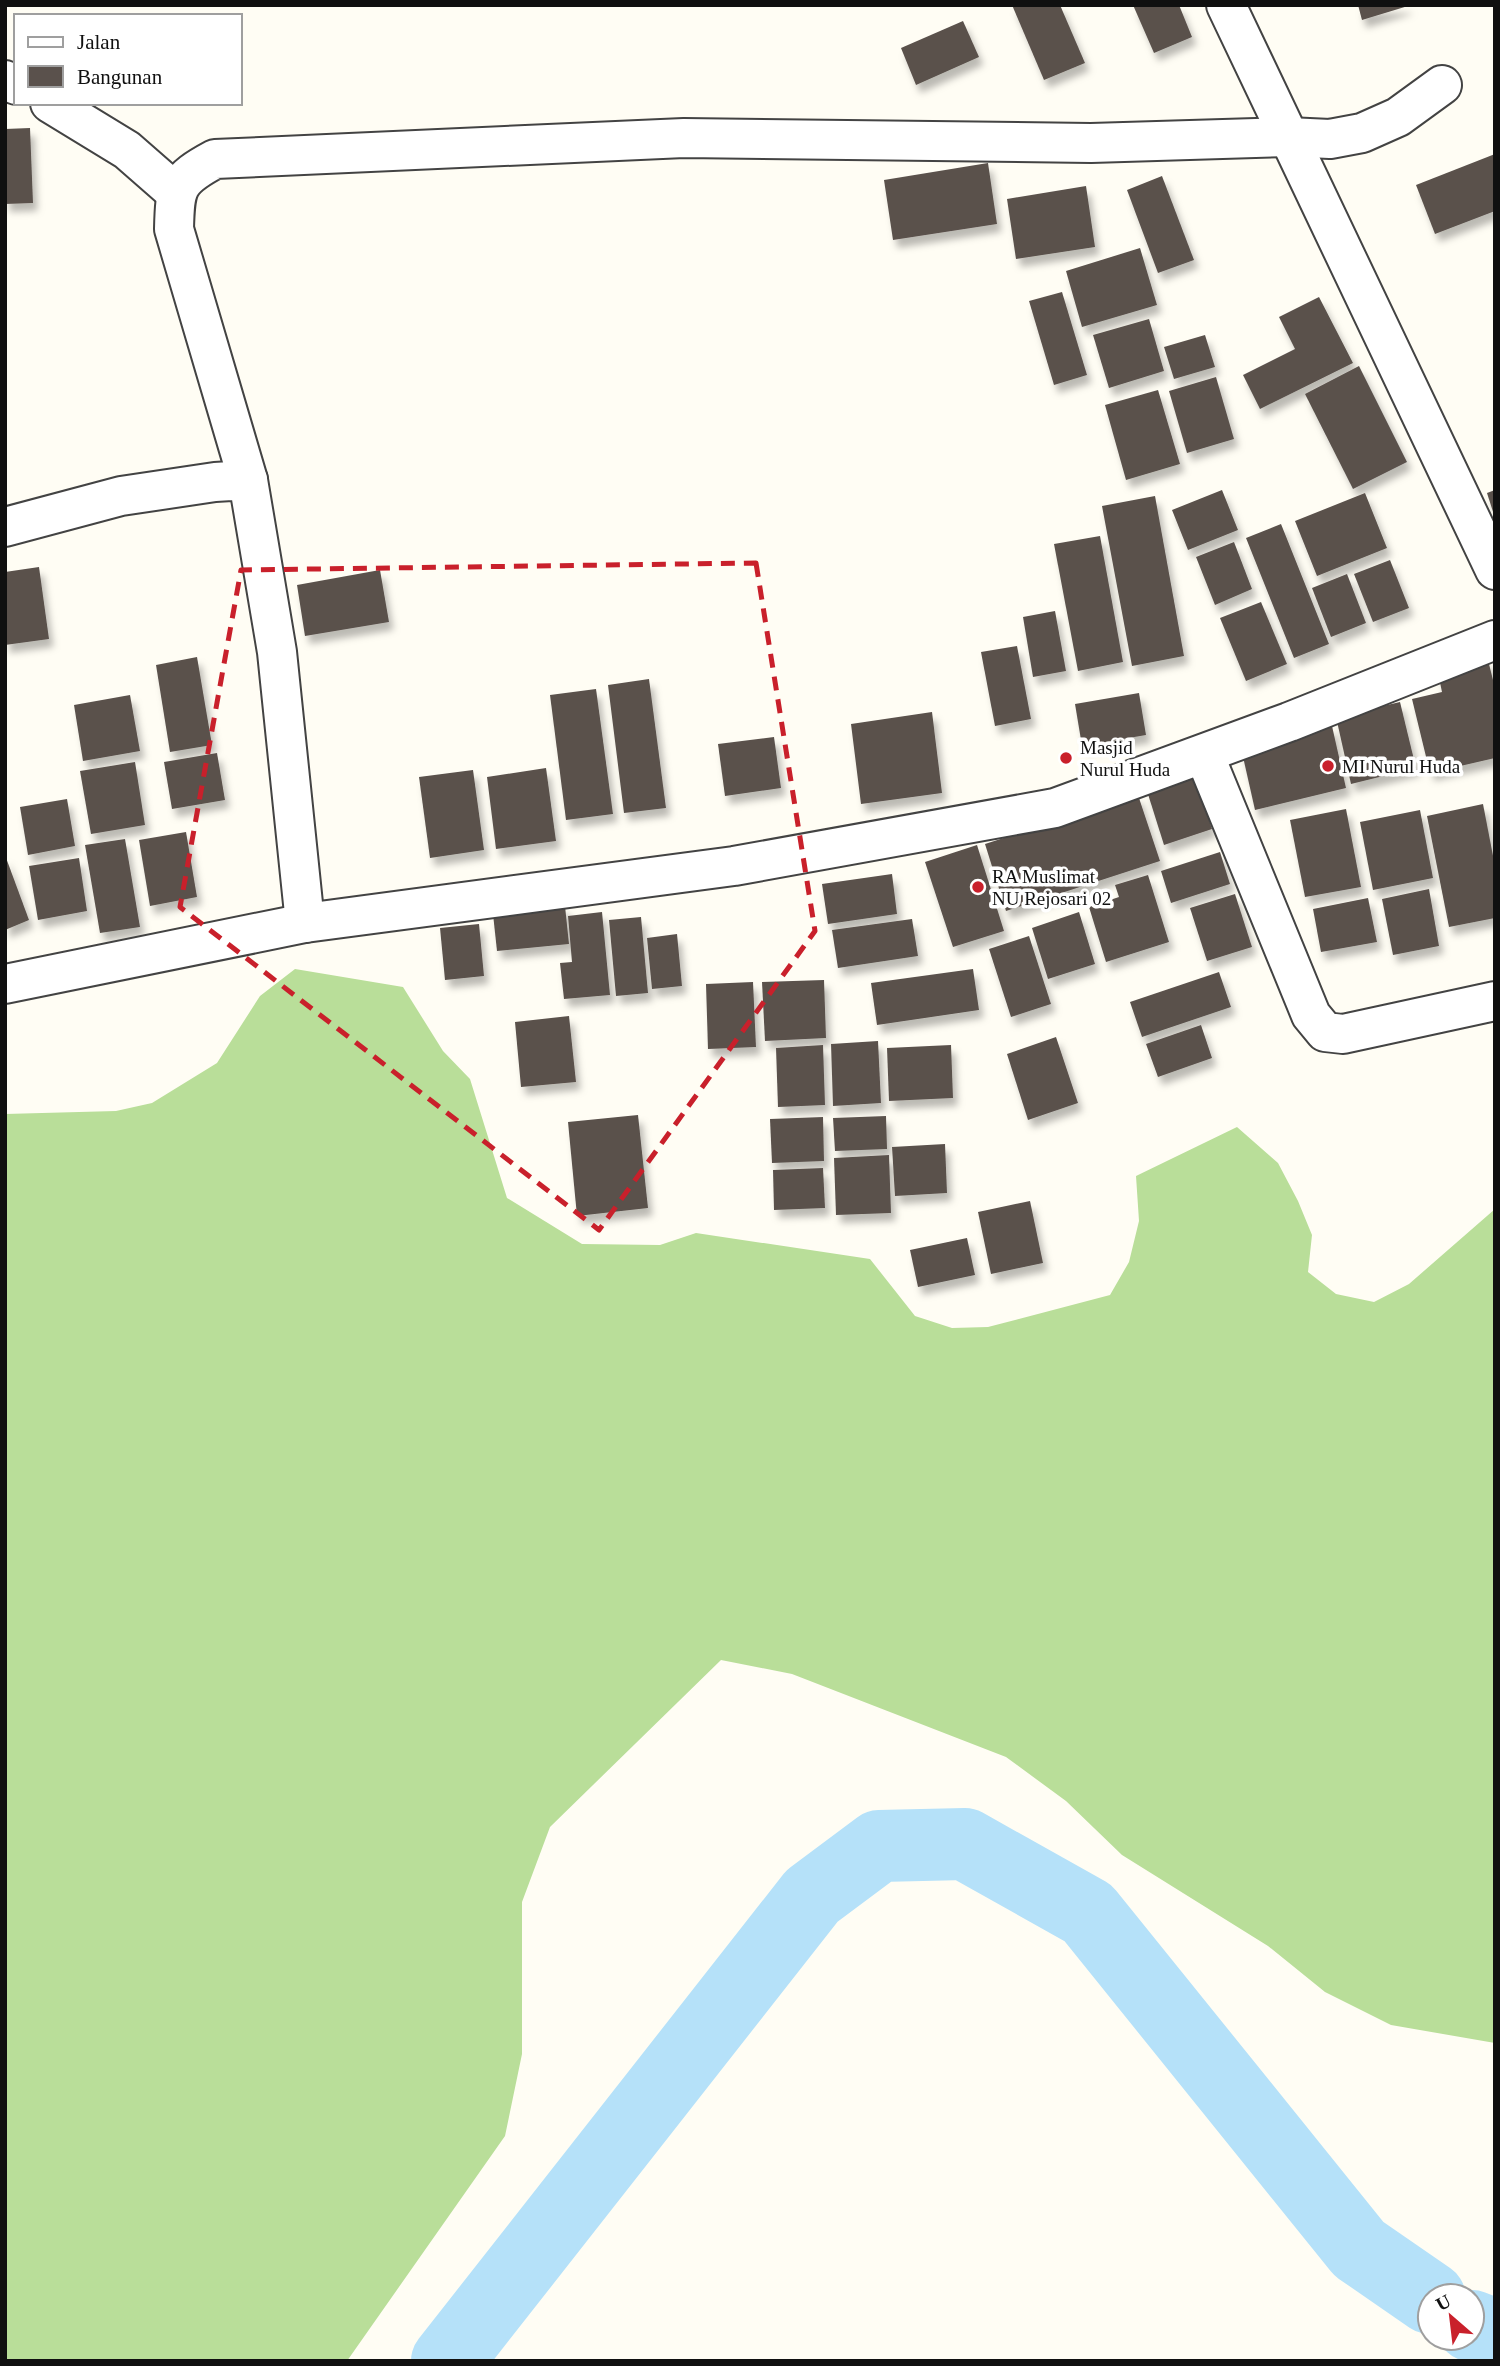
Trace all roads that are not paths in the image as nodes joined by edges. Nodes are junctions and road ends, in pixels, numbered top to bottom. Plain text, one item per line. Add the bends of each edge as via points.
1 (1226, 5) edge
2 (1442, 85) dead end
3 (53, 105) edge
4 (1288, 137) junction
5 (175, 192) junction
6 (248, 480) junction
7 (5, 527) edge
8 (1495, 570) edge
9 (1495, 640) edge
10 (1204, 754) junction
11 (306, 923) junction
12 (5, 984) edge
13 (1495, 1001) edge

1 - 4 street
2 - 4 street via 1398,117 1362,133 1330,139
3 - 5 street via 127,150
4 - 5 street via 1091,142 684,138 229,158 215,159 195,170
4 - 8 street
5 - 6 street via 174,229
6 - 7 street via 121,496
6 - 11 street via 277,652
9 - 10 street
10 - 11 street via 1055,808 734,866
10 - 13 street via 1311,1015 1325,1032 1343,1034
11 - 12 street

